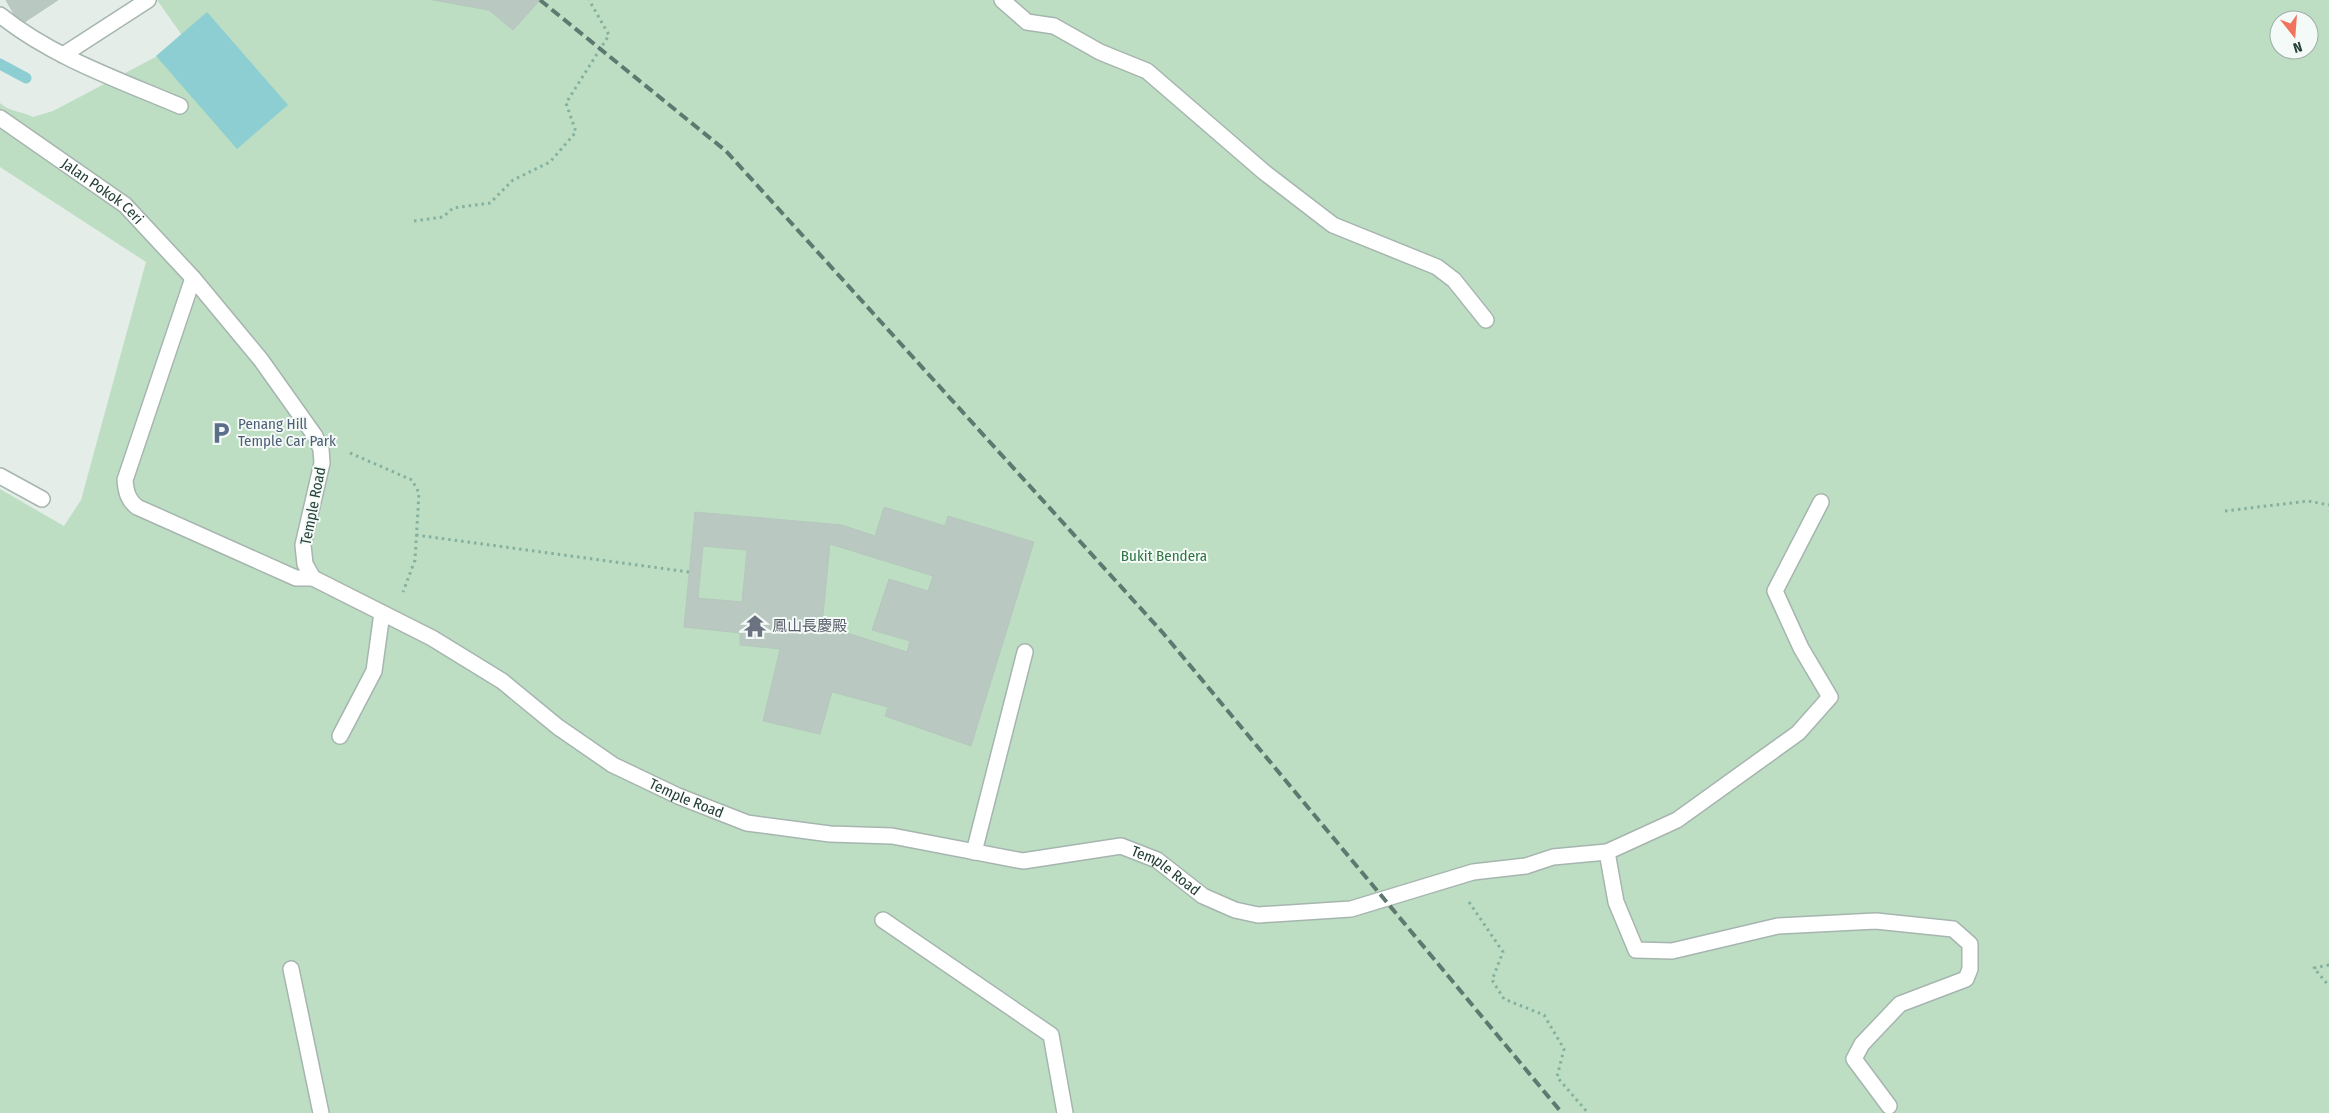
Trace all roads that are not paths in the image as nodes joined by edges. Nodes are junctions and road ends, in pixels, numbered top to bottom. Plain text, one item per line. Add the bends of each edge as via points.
1 (148, 0) edge
2 (1002, 0) edge
3 (0, 15) edge
4 (63, 55) junction
5 (180, 106) dead end
6 (0, 118) edge
7 (193, 278) junction
8 (1486, 320) dead end
9 (0, 476) edge
10 (42, 499) dead end
11 (1821, 502) dead end
12 (313, 578) junction
13 (387, 615) junction
14 (1025, 652) dead end
15 (340, 736) dead end
16 (974, 852) junction
17 (1607, 852) junction
18 (883, 920) dead end
19 (291, 968) dead end
20 (1889, 1106) dead end
21 (321, 1113) edge
22 (1065, 1113) edge

1 - 4 street
2 - 8 street via 1027,22 1054,26 1100,52 1147,71 1264,172 1333,225 1437,267 1454,280
3 - 4 street
4 - 5 street
6 - 7 street, Jalan Pokok Ceri via 125,205
7 - 12 street, Temple Road via 261,360 321,449 322,463 303,545 304,564
7 - 12 street via 125,480 126,493 137,507 209,540 296,578
9 - 10 street
11 - 17 street, Temple Road via 1776,591 1801,648 1830,697 1798,732 1677,820
12 - 13 street, Temple Road
13 - 15 street via 374,671
13 - 16 street, Temple Road via 432,638 502,682 558,727 613,765 686,799 747,823 830,834 892,836
14 - 16 street
16 - 17 street, Temple Road via 1023,860 1120,846 1158,860 1203,896 1235,910 1258,915 1351,909 1473,872 1526,866 1553,857
17 - 20 street via 1616,902 1636,950 1672,952 1778,926 1876,921 1953,929 1970,944 1970,969 1966,979 1900,1004 1862,1044 1854,1060
18 - 22 street via 1051,1034
19 - 21 street

